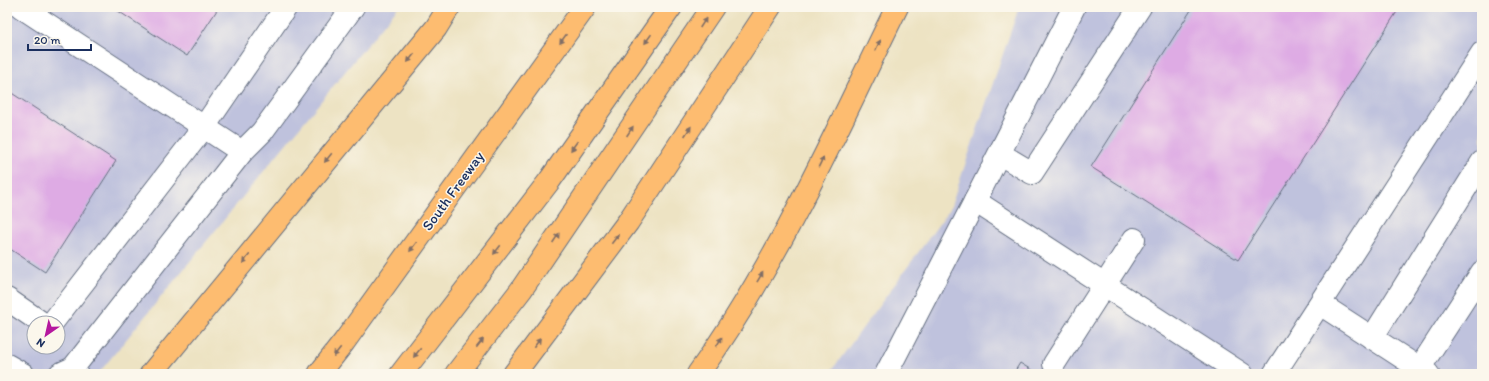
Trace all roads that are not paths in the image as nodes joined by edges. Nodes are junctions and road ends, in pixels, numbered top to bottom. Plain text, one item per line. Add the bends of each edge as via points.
1 (20, 7) edge
2 (286, 7) edge
3 (354, 7) edge
4 (449, 7) edge
5 (585, 7) edge
6 (671, 7) edge
7 (713, 7) edge
8 (770, 7) edge
9 (897, 7) edge
10 (1074, 7) edge
11 (1140, 7) edge
12 (1482, 53) edge
13 (204, 126) junction
14 (242, 152) junction
15 (1000, 154) junction
16 (1482, 162) edge
17 (976, 201) junction
18 (1134, 239) dead end
19 (1482, 272) edge
20 (1104, 285) junction
21 (7, 299) edge
22 (1320, 304) junction
23 (30, 315) edge
24 (58, 315) edge
25 (1372, 338) junction
26 (1054, 364) dead end
27 (7, 365) edge
28 (1423, 371) edge
29 (23, 374) edge
30 (60, 374) edge
31 (151, 374) edge
32 (319, 374) edge
33 (402, 374) edge
34 (456, 374) edge
35 (514, 374) edge
36 (698, 374) edge
37 (886, 374) edge
38 (1242, 374) edge
39 (1274, 374) edge

1 - 13 lane
2 - 13 lane
3 - 14 lane via 262,132
4 -> 31 highway via 436,28
5 -> 32 highway, South Freeway
6 -> 33 highway via 550,180
34 -> 7 highway via 521,290
35 -> 8 highway via 628,222
36 -> 9 highway via 762,274 813,178
10 - 15 lane
11 - 15 lane via 1032,174
12 - 22 lane
13 - 14 lane
13 - 24 lane
14 - 30 lane via 73,368
15 - 17 lane
16 - 25 lane
17 - 20 lane
17 - 37 lane
18 - 20 lane
19 - 28 lane
20 - 26 lane
20 - 38 lane
21 - 23 lane
22 - 25 lane
22 - 39 lane
25 - 28 lane
27 - 29 lane

